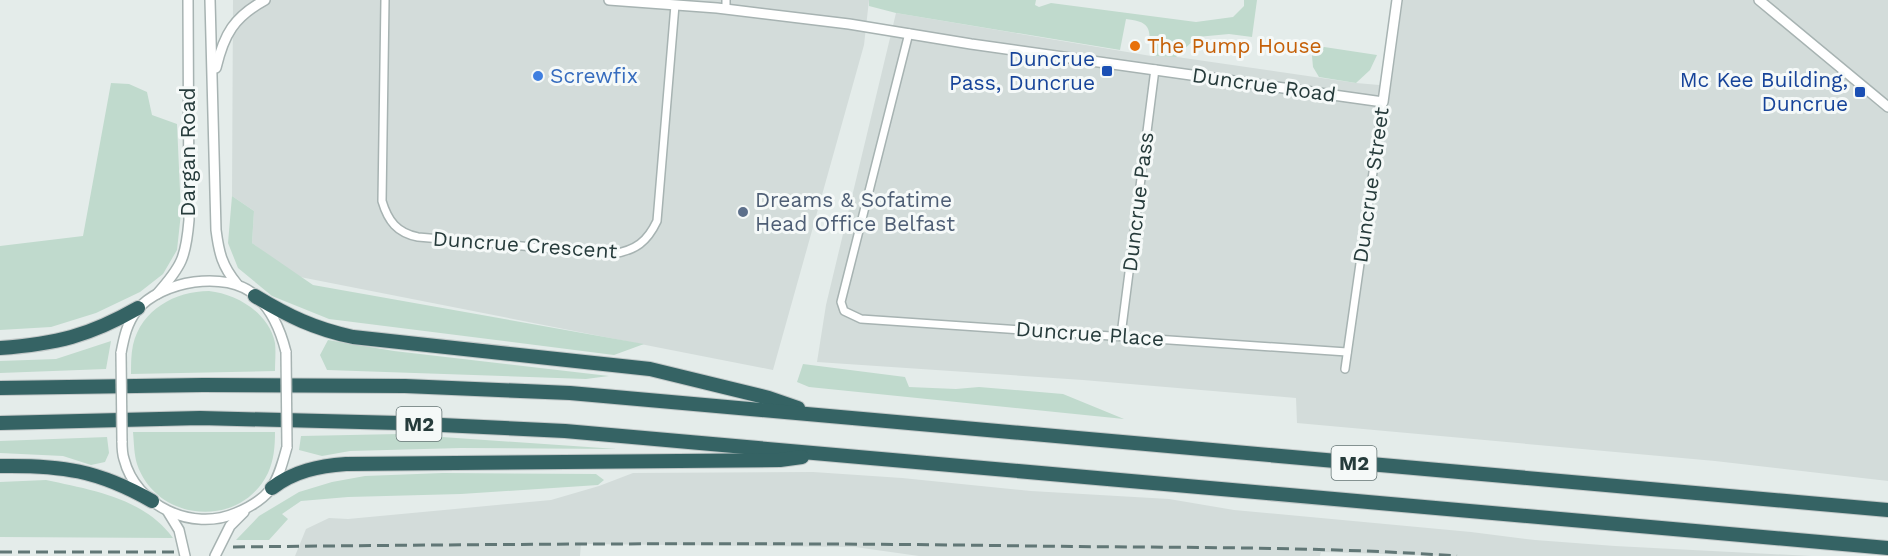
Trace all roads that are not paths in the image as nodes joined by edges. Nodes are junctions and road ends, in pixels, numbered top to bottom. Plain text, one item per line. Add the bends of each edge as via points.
1 (188, 0) edge
2 (210, 0) edge
3 (265, 0) edge
4 (385, 0) edge
5 (609, 0) edge
6 (1397, 0) edge
7 (1759, 0) edge
8 (675, 4) junction
9 (726, 5) edge
10 (909, 33) junction
11 (1155, 69) junction
12 (213, 78) junction
13 (1383, 102) junction
14 (1888, 107) edge
15 (237, 284) junction
16 (157, 294) junction
17 (255, 296) junction
18 (138, 308) junction
19 (1121, 335) junction
20 (0, 348) edge
21 (1347, 352) junction
22 (1345, 369) dead end
23 (0, 388) edge
24 (821, 416) junction
25 (0, 423) edge
26 (837, 454) junction
27 (0, 466) edge
28 (272, 488) junction
29 (152, 501) junction
30 (248, 508) junction
31 (1888, 510) edge
32 (168, 512) junction
33 (1888, 548) edge
34 (185, 556) edge
35 (215, 556) edge

1 - 16 street, Dargan Road via 189,220 182,262
2 - 12 street, Dargan Road
3 - 12 street via 245,13 227,33
4 - 8 street, Duncrue Crescent via 382,201 395,228 418,237 613,254 638,246 650,236 657,221
5 - 8 street, Duncrue Road
6 - 13 street, Duncrue Street
7 - 14 street
8 - 9 street, Duncrue Road
9 - 10 street, Duncrue Road
10 - 11 street, Duncrue Road
10 - 19 street, Duncrue Place via 841,302 844,311 861,319
11 - 13 street, Duncrue Road
11 - 19 street, Duncrue Pass
12 - 15 street, Dargan Road via 218,250 225,270
13 - 21 street, Duncrue Street
15 - 16 street via 202,281
15 - 17 street
16 - 18 street
17 - 24 highway via 312,326 353,337 650,369 769,398
17 - 28 street, bridge via 274,320 286,352 287,447
18 - 20 highway via 111,324 71,338
18 - 29 street, bridge via 124,333 121,353 122,441 130,473
19 - 21 street, Duncrue Place
21 - 22 street, Duncrue Street
23 - 24 highway, M2 via 405,386 570,393
24 - 31 highway, M2
25 - 26 highway, M2 via 200,418 399,423 565,431
26 - 28 highway via 780,459 346,464 298,473
26 - 33 highway, M2
27 - 29 highway via 67,468 92,474
28 - 30 street
29 - 32 street
30 - 32 street via 213,520
30 - 35 street via 230,526
32 - 34 street via 179,530

